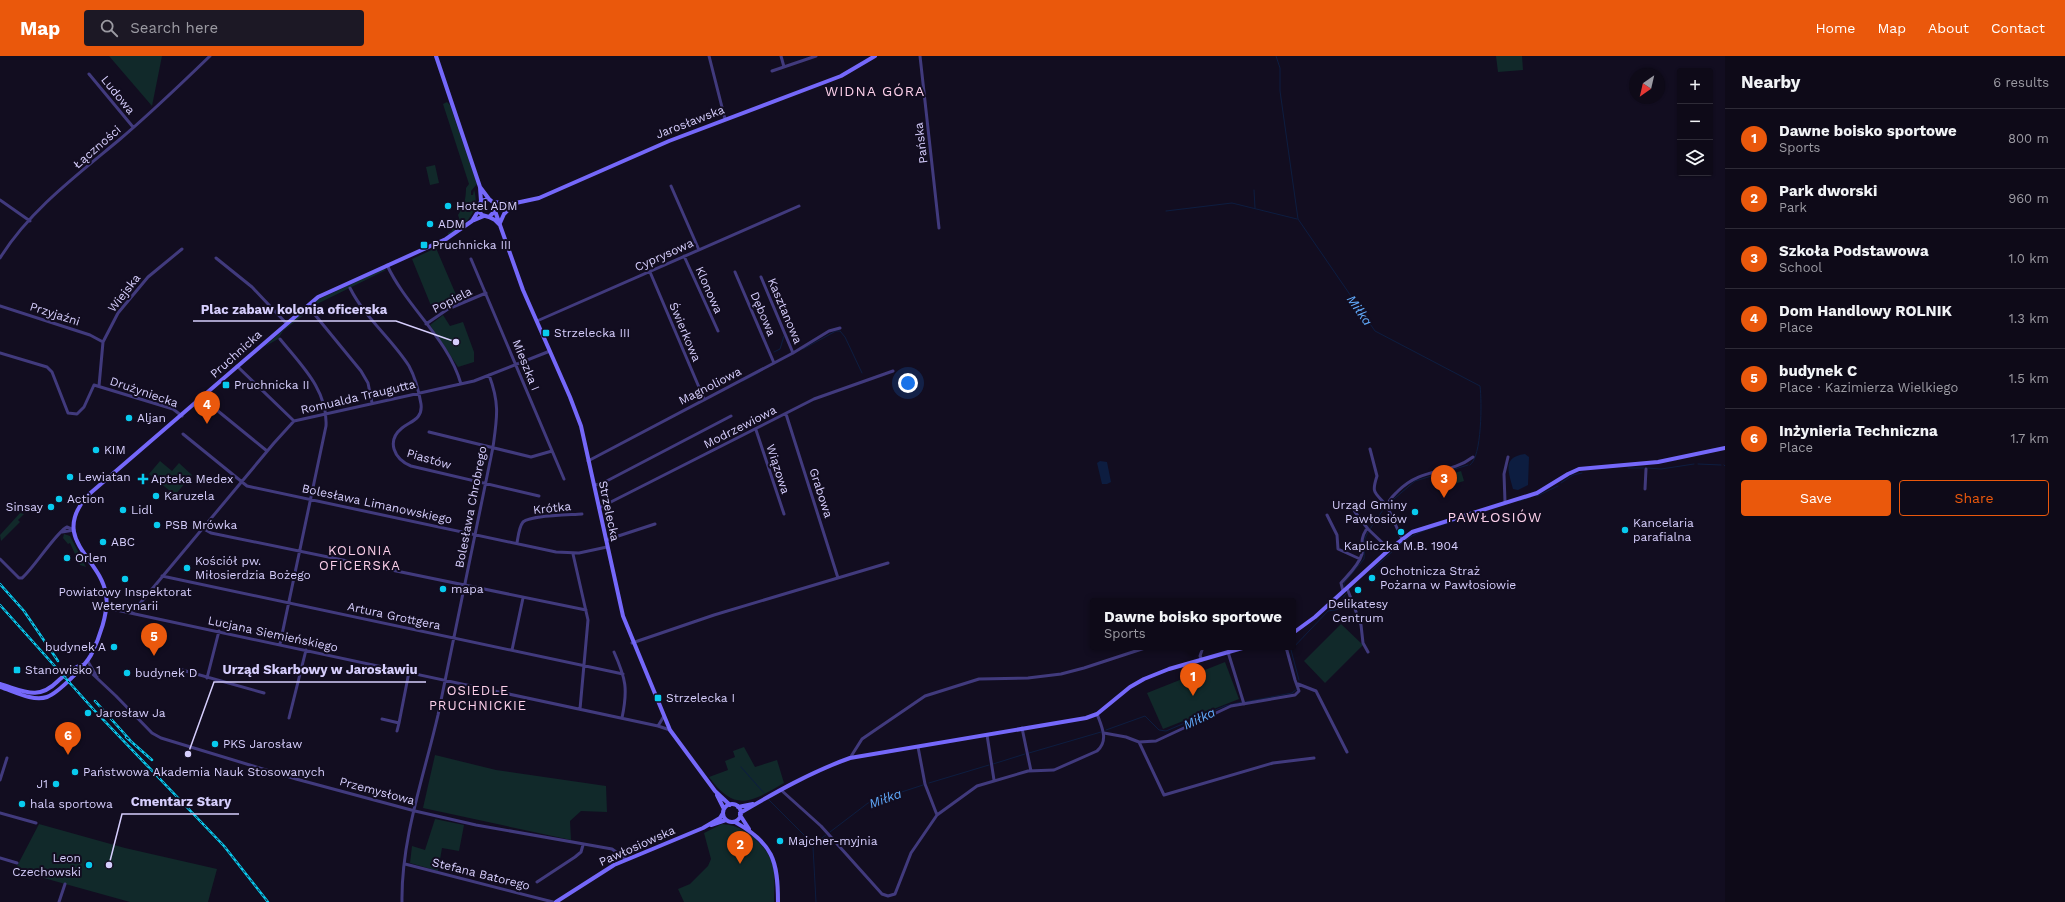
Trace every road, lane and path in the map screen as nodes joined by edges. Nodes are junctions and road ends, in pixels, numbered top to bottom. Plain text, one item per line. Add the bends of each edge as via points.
1 (210, 56) edge
2 (436, 56) edge
3 (709, 56) edge
4 (782, 56) edge
5 (816, 56) edge
6 (875, 56) edge
7 (920, 56) edge
8 (784, 67) junction
9 (772, 71) dead end
10 (89, 74) dead end
11 (725, 119) junction
12 (133, 127) junction
13 (671, 186) dead end
14 (480, 187) junction
15 (489, 199) junction
16 (0, 200) edge
17 (481, 201) junction
18 (494, 202) junction
19 (512, 204) junction
20 (799, 206) dead end
21 (478, 210) junction
22 (496, 210) junction
23 (487, 216) junction
24 (30, 221) junction
25 (472, 221) junction
26 (500, 225) junction
27 (939, 228) dead end
28 (182, 248) dead end
29 (699, 250) junction
30 (684, 256) junction
31 (0, 258) edge
32 (216, 258) dead end
33 (471, 259) dead end
34 (387, 265) junction
35 (650, 272) junction
36 (735, 272) dead end
37 (761, 276) dead end
38 (350, 288) dead end
39 (486, 293) junction
40 (0, 306) edge
41 (311, 310) dead end
42 (537, 321) junction
43 (286, 323) junction
44 (426, 324) junction
45 (840, 328) dead end
46 (718, 331) dead end
47 (280, 339) dead end
48 (103, 342) junction
49 (550, 350) junction
50 (0, 353) edge
51 (794, 353) junction
52 (774, 363) junction
53 (515, 364) junction
54 (237, 366) junction
55 (893, 371) dead end
56 (488, 375) junction
57 (462, 384) junction
58 (99, 386) junction
59 (418, 392) junction
60 (202, 398) junction
61 (704, 399) junction
62 (372, 403) junction
63 (327, 413) junction
64 (786, 414) junction
65 (182, 416) junction
66 (730, 416) dead end
67 (294, 421) junction
68 (756, 430) junction
69 (429, 432) dead end
70 (183, 434) dead end
71 (493, 447) junction
72 (1725, 448) edge
73 (1370, 449) dead end
74 (267, 451) junction
75 (552, 451) junction
76 (1473, 457) dead end
77 (1508, 457) dead end
78 (588, 461) junction
79 (1646, 469) dead end
80 (564, 479) dead end
81 (241, 483) junction
82 (485, 483) junction
83 (594, 485) junction
84 (1644, 489) dead end
85 (539, 496) dead end
86 (310, 499) junction
87 (1505, 502) junction
88 (1351, 503) dead end
89 (1387, 506) junction
90 (599, 508) junction
91 (582, 514) dead end
92 (784, 514) dead end
93 (1327, 515) dead end
94 (655, 524) dead end
95 (202, 528) junction
96 (1368, 529) junction
97 (74, 530) junction
98 (474, 534) junction
99 (1402, 539) junction
100 (606, 540) junction
101 (517, 543) junction
102 (607, 547) junction
103 (1389, 549) junction
104 (299, 551) junction
105 (573, 554) junction
106 (0, 559) edge
107 (1360, 559) junction
108 (888, 563) dead end
109 (162, 576) junction
110 (838, 578) junction
111 (465, 586) junction
112 (1345, 589) junction
113 (523, 598) junction
114 (289, 602) junction
115 (107, 608) junction
116 (586, 610) junction
117 (132, 613) junction
118 (219, 631) junction
119 (1296, 631) edge
120 (454, 637) junction
121 (632, 643) junction
122 (280, 644) junction
123 (306, 650) junction
124 (512, 650) junction
125 (1139, 650) edge
126 (1202, 650) edge
127 (1235, 650) edge
128 (1287, 650) edge
129 (614, 652) dead end
130 (1228, 652) junction
131 (1368, 652) dead end
132 (87, 660) junction
133 (1202, 660) junction
134 (82, 665) junction
135 (584, 665) junction
136 (182, 670) dead end
137 (409, 672) junction
138 (623, 674) junction
139 (207, 678) junction
140 (99, 680) junction
141 (445, 681) junction
142 (0, 684) edge
143 (1298, 684) junction
144 (0, 687) edge
145 (264, 693) dead end
146 (1243, 703) junction
147 (580, 709) junction
148 (1097, 714) junction
149 (664, 716) junction
150 (288, 718) dead end
151 (622, 718) junction
152 (382, 719) dead end
153 (399, 723) junction
154 (658, 726) junction
155 (1022, 728) junction
156 (670, 730) junction
157 (397, 731) dead end
158 (1104, 733) junction
159 (987, 736) junction
160 (1139, 742) junction
161 (918, 747) junction
162 (1347, 752) dead end
163 (7, 758) dead end
164 (850, 758) junction
165 (1314, 758) dead end
166 (1031, 771) junction
167 (0, 780) edge
168 (994, 780) junction
169 (781, 790) junction
170 (715, 791) junction
171 (757, 802) junction
172 (730, 805) junction
173 (738, 807) junction
174 (415, 811) junction
175 (723, 811) junction
176 (0, 813) edge
177 (740, 814) junction
178 (937, 815) junction
179 (726, 820) junction
180 (735, 822) junction
181 (36, 823) dead end
182 (708, 826) junction
183 (750, 831) junction
184 (583, 845) junction
185 (0, 858) edge
186 (626, 859) junction
187 (17, 863) dead end
188 (405, 864) junction
189 (537, 882) dead end
190 (65, 884) dead end
191 (59, 902) edge
192 (402, 902) edge
193 (555, 902) edge
194 (778, 902) edge

1 - 12 street, Łączności
2 - 14 street
3 - 11 street
4 - 8 street
5 - 8 street
6 - 11 street, Jarosławska via 841,76
7 - 27 street, Pańska
8 - 9 street
10 - 12 street, Ludowa
11 - 19 street, Jarosławska via 539,198
12 - 24 street, Łączności
13 - 29 street
14 - 15 street
14 - 17 street
15 - 17 street
15 - 18 street
16 - 24 street
17 - 21 street
18 - 19 street, Jarosławska
18 - 22 street
19 - 22 street, Jarosławska
19 - 26 street
20 - 29 street, Cyprysowa
21 - 23 street
21 - 25 street, Pruchnicka
22 - 23 street
22 - 26 street, Strzelecka
23 - 25 street, Pruchnicka
23 - 26 street
24 - 31 street, Łączności
25 - 34 street, Pruchnicka via 448,238
26 - 42 street, Strzelecka
28 - 48 street, Wiejska via 134,291 118,312
29 - 30 street, Cyprysowa
30 - 35 street, Cyprysowa
30 - 46 street, Klonowa
32 - 43 street via 252,287
33 - 39 street, Mieszka I
34 - 43 street, Pruchnicka via 318,297
34 - 44 street via 399,288
35 - 42 street, Cyprysowa
35 - 61 street, Świerkowa
36 - 52 street, Dębowa
37 - 51 street, Kasztanowa
38 - 59 street, Piastów via 357,302 409,366
39 - 44 street, Popiela via 448,309
39 - 53 street, Mieszka I
40 - 48 street, Przyjaźni via 90,335
41 - 62 street via 361,371 368,383
42 - 49 street, Strzelecka
43 - 54 street, Pruchnicka
44 - 57 street via 452,358
45 - 51 street, Magnoliowa via 829,331
47 - 63 street via 316,385
48 - 58 street, Wiejska
49 - 53 street, Romualda Traugutta
49 - 78 street, Strzelecka via 581,426
50 - 58 street, Drużyniecka via 47,367 52,372 68,413 77,414 84,407 94,385
51 - 52 street, Magnoliowa
52 - 61 street, Magnoliowa
53 - 56 street, Romualda Traugutta
53 - 75 street, Mieszka I
54 - 60 street, Pruchnicka
54 - 67 street
55 - 64 street, Modrzewiowa via 814,399
56 - 57 street, Romualda Traugutta
56 - 71 street, Bolesława Chrobrego via 497,401 498,414
57 - 59 street, Romualda Traugutta
58 - 65 street, Drużyniecka via 172,409
59 - 62 street, Romualda Traugutta
59 - 82 street, Piastów via 421,407 417,419 402,428 395,439 394,452 398,459 411,466
60 - 65 street, Pruchnicka
60 - 74 street
61 - 78 street, Magnoliowa
62 - 63 street, Romualda Traugutta
63 - 67 street, Romualda Traugutta
63 - 86 street
64 - 68 street, Modrzewiowa
64 - 110 street, Grabowa
65 - 97 street, Pruchnicka via 87,496 78,508
66 - 83 street via 601,484
67 - 74 street, Romualda Traugutta
68 - 90 street, Modrzewiowa
68 - 92 street, Wiązowa
69 - 71 street
70 - 81 street, Bolesława Limanowskiego
71 - 75 street via 531,457
71 - 82 street, Bolesława Chrobrego
72 - 87 street via 1658,462 1578,470 1543,490
73 - 89 street via 1377,476 1374,489
74 - 81 street, Romualda Traugutta
75 - 80 street, Mieszka I
76 - 89 street via 1466,463 1410,479 1388,501
77 - 87 street via 1504,474
78 - 83 street, Strzelecka
79 - 84 street
81 - 86 street, Bolesława Limanowskiego
81 - 95 street, Romualda Traugutta
82 - 85 street, Piastów
82 - 98 street, Bolesława Chrobrego
83 - 90 street, Strzelecka
86 - 98 street, Bolesława Limanowskiego
86 - 104 street
87 - 99 street via 1412,532
88 - 96 street
89 - 99 street
90 - 100 street, Strzelecka
91 - 101 street, Krótka via 526,520 521,526
93 - 107 street via 1336,535 1338,549
94 - 100 street
95 - 104 street via 211,533
95 - 109 street, Romualda Traugutta
96 - 103 street
96 - 107 street via 1361,543
97 - 106 street via 68,527 62,532 22,578
97 - 115 street, Pruchnicka via 78,544 102,582 106,592
98 - 101 street, Bolesława Limanowskiego
98 - 111 street, Bolesława Chrobrego
99 - 103 street
100 - 102 street, Strzelecka
101 - 105 street, Bolesława Limanowskiego
102 - 105 street, Bolesława Limanowskiego
102 - 121 street, Strzelecka via 622,616
103 - 112 street
104 - 111 street
104 - 114 street
105 - 116 street
107 - 112 street via 1341,583
108 - 110 street
109 - 114 street, Artura Grottgera
109 - 117 street, Romualda Traugutta
110 - 121 street via 714,615
111 - 113 street
111 - 120 street, Bolesława Chrobrego
112 - 119 street
112 - 131 street
113 - 116 street
113 - 124 street
114 - 120 street, Artura Grottgera
114 - 122 street
115 - 117 street, Lucjana Siemieńskiego
115 - 132 street, Pruchnicka via 95,645
116 - 135 street via 588,620
117 - 118 street, Lucjana Siemieńskiego
118 - 122 street, Lucjana Siemieńskiego
118 - 139 street
120 - 124 street, Artura Grottgera
120 - 141 street, Bolesława Chrobrego
121 - 149 street, Strzelecka
122 - 123 street, Lucjana Siemieńskiego
123 - 137 street, Lucjana Siemieńskiego
123 - 150 street
124 - 135 street, Artura Grottgera
125 - 164 street via 1061,674 979,679 925,696 862,739
126 - 133 street
127 - 130 street
128 - 143 street
129 - 138 street
130 - 133 street
130 - 146 street
132 - 134 street, Pruchnicka
132 - 140 street
133 - 148 street via 1169,669 1130,687
134 - 140 street
134 - 142 street, Pruchnicka via 69,671 47,691 40,693
134 - 144 street, Pruchnicka via 47,697 33,697
135 - 138 street, Artura Grottgera
135 - 147 street
136 - 139 street
137 - 141 street, Lucjana Siemieńskiego
137 - 153 street
138 - 151 street via 626,696
139 - 145 street
140 - 174 street, Przemysłowa via 152,733 161,738 296,779
141 - 147 street, Lucjana Siemieńskiego
141 - 174 street, Bolesława Chrobrego
143 - 146 street via 1299,691 1295,695
143 - 162 street via 1316,691
146 - 160 street via 1231,706 1156,741
147 - 151 street, Lucjana Siemieńskiego
148 - 155 street
148 - 158 street
149 - 154 street
149 - 156 street, Strzelecka
151 - 154 street, Lucjana Siemieńskiego
152 - 153 street
153 - 157 street
154 - 156 street, Lucjana Siemieńskiego
155 - 159 street
155 - 166 street
156 - 170 street, Strzelecka
158 - 160 street
158 - 166 street via 1097,752 1054,770
159 - 161 street
159 - 168 street
160 - 165 street via 1164,796 1273,763
161 - 164 street
161 - 178 street via 925,784
163 - 167 street
164 - 169 street
166 - 168 street
168 - 178 street via 977,786
169 - 171 street
169 - 178 street via 821,826 882,894 888,896 895,894 911,853
170 - 172 street, Strzelecka
170 - 175 street, Strzelecka
171 - 173 street
171 - 177 street
172 - 173 street
172 - 175 street
173 - 177 street
174 - 184 street, Przemysłowa
174 - 188 street, Bolesława Chrobrego
175 - 179 street
175 - 182 street, Pawłosiowska
176 - 181 street
177 - 180 street
177 - 183 street
179 - 180 street
179 - 182 street, Pawłosiowska
180 - 183 street
182 - 186 street, Pawłosiowska
183 - 194 street via 766,846 774,859 778,875
184 - 186 street, Przemysłowa via 612,849
184 - 189 street via 581,852 575,857
185 - 187 street
186 - 193 street, Pawłosiowska
188 - 192 street, Bolesława Chrobrego
188 - 193 street, Stefana Batorego
190 - 191 street

